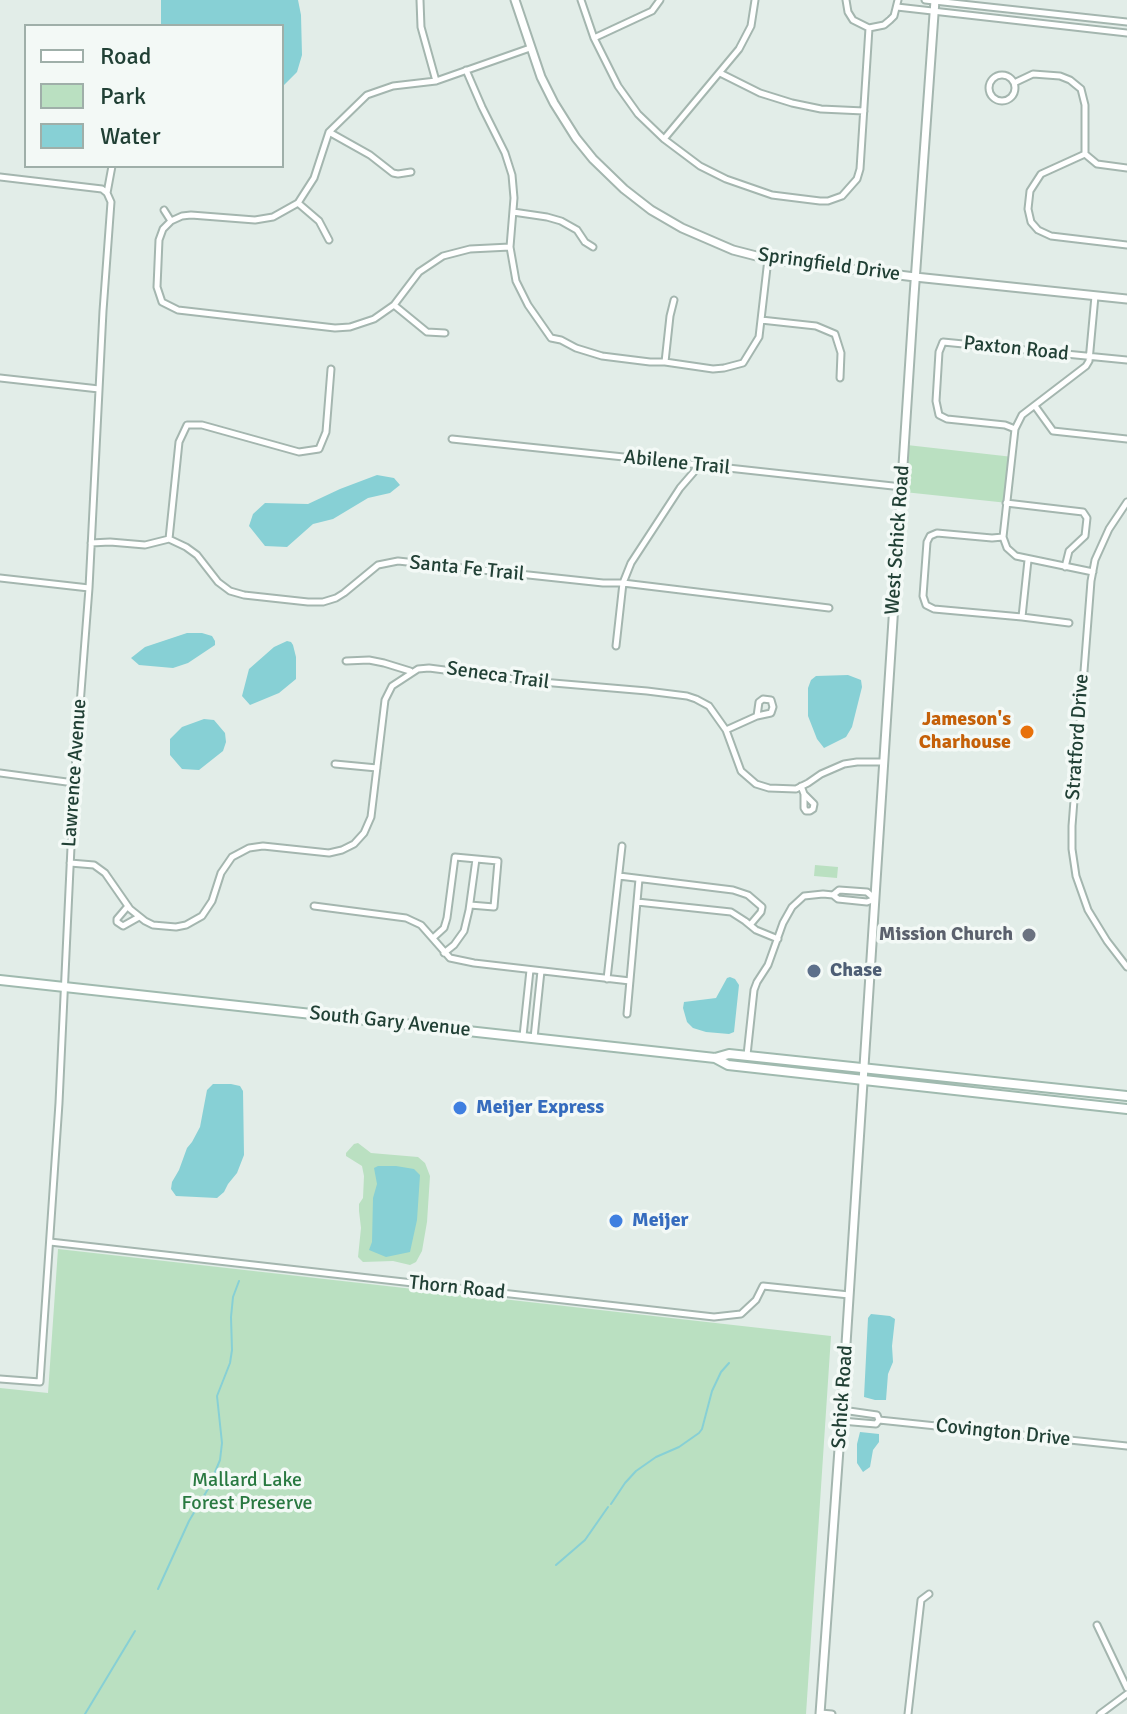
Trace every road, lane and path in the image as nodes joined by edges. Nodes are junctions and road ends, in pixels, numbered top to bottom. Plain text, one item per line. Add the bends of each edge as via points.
1 (420, 0) edge
2 (515, 0) edge
3 (581, 0) edge
4 (660, 0) edge
5 (755, 0) edge
6 (846, 0) edge
7 (925, 0) edge
8 (935, 0) edge
9 (898, 4) edge
10 (935, 12) junction
11 (1127, 22) edge
12 (869, 28) junction
13 (1127, 33) edge
14 (594, 38) junction
15 (530, 48) junction
16 (466, 69) junction
17 (720, 73) junction
18 (436, 81) junction
19 (1014, 83) junction
20 (864, 111) junction
21 (329, 132) junction
22 (664, 139) junction
23 (1085, 154) junction
24 (112, 168) edge
25 (1127, 168) edge
26 (411, 172) dead end
27 (0, 177) edge
28 (107, 193) junction
29 (298, 203) junction
30 (164, 210) dead end
31 (513, 212) junction
32 (171, 221) junction
33 (329, 240) dead end
34 (1127, 245) edge
35 (510, 247) junction
36 (593, 247) dead end
37 (768, 259) junction
38 (915, 277) junction
39 (1095, 296) junction
40 (1127, 299) edge
41 (674, 300) dead end
42 (394, 305) junction
43 (761, 320) junction
44 (445, 333) dead end
45 (1089, 356) junction
46 (1127, 360) edge
47 (665, 362) junction
48 (331, 369) dead end
49 (0, 378) edge
50 (840, 378) dead end
51 (99, 389) junction
52 (1035, 406) junction
53 (1015, 429) junction
54 (452, 439) dead end
55 (1127, 439) edge
56 (700, 465) junction
57 (902, 487) junction
58 (1127, 502) edge
59 (1006, 503) junction
60 (1003, 537) junction
61 (169, 539) junction
62 (91, 543) junction
63 (1028, 560) junction
64 (1065, 567) junction
65 (1093, 572) junction
66 (0, 578) edge
67 (623, 583) junction
68 (89, 588) junction
69 (829, 608) dead end
70 (1022, 617) junction
71 (1069, 623) dead end
72 (616, 646) dead end
73 (346, 661) dead end
74 (411, 672) junction
75 (757, 716) dead end
76 (726, 730) junction
77 (884, 762) junction
78 (335, 764) dead end
79 (377, 768) junction
80 (0, 773) edge
81 (74, 783) junction
82 (801, 786) junction
83 (804, 794) dead end
84 (622, 846) dead end
85 (476, 859) junction
86 (70, 863) junction
87 (619, 876) junction
88 (639, 879) junction
89 (875, 899) junction
90 (637, 902) junction
91 (470, 905) junction
92 (128, 906) junction
93 (314, 906) dead end
94 (139, 917) junction
95 (750, 925) junction
96 (433, 938) junction
97 (778, 939) junction
98 (444, 953) junction
99 (1127, 967) edge
100 (530, 970) junction
101 (541, 971) junction
102 (607, 979) junction
103 (0, 980) edge
104 (630, 981) junction
105 (64, 988) junction
106 (627, 1014) dead end
107 (523, 1037) junction
108 (534, 1038) junction
109 (747, 1055) junction
110 (715, 1058) junction
111 (864, 1068) junction
112 (863, 1080) junction
113 (1126, 1094) edge
114 (1127, 1109) edge
115 (50, 1242) junction
116 (849, 1295) junction
117 (0, 1379) edge
118 (842, 1410) junction
119 (879, 1420) junction
120 (841, 1421) junction
121 (1127, 1446) edge
122 (929, 1594) dead end
123 (1097, 1625) dead end
124 (1127, 1691) edge
125 (820, 1713) edge
126 (832, 1714) edge
127 (908, 1714) edge
128 (1100, 1714) edge

1 - 18 street via 421,27
2 - 15 street, Springfield Drive
3 - 14 street
4 - 14 street via 652,11
5 - 17 street via 749,32
6 - 12 street via 853,20
7 - 8 street
8 - 10 street, West Schick Road
8 - 11 street
9 - 10 street
9 - 12 street via 884,25
10 - 13 street
10 - 38 street, West Schick Road
12 - 20 street
14 - 22 street via 618,86
15 - 16 street
15 - 37 street, Springfield Drive via 569,127 624,189 682,228
16 - 18 street
16 - 31 street via 505,153
17 - 20 street via 792,103
17 - 22 street
18 - 21 street via 367,95
19 - 19 street via 997,76 990,93 1007,100
19 - 23 street via 1033,74 1060,76 1081,89
20 - 22 street via 860,169 854,184 828,201 780,196 726,179
21 - 26 street via 393,173
21 - 29 street via 314,178
23 - 25 street via 1097,164
23 - 34 street via 1041,174 1030,191 1031,222 1051,236
24 - 28 street, Lawrence Avenue
27 - 28 street
28 - 51 street, Lawrence Avenue via 111,202
29 - 32 street via 255,220 191,215
29 - 33 street via 319,221
30 - 32 street
31 - 35 street
31 - 36 street via 561,221
32 - 42 street via 159,240 157,279 162,302 183,311 335,328 365,324
35 - 42 street via 443,256 419,272
35 - 47 street via 516,281 551,338 602,356
37 - 38 street, Springfield Drive
37 - 43 street
38 - 39 street, Springfield Drive
38 - 57 street, West Schick Road
39 - 40 street, Springfield Drive
39 - 45 street
41 - 47 street
42 - 44 street via 427,332
43 - 47 street via 759,337 743,363 713,369
43 - 50 street via 816,326 835,334
45 - 46 street, Paxton Road
45 - 52 street via 1086,366
45 - 53 street, Paxton Road via 943,342 939,415
48 - 61 street via 326,432 319,449 299,452 187,425 179,442
49 - 51 street
51 - 62 street, Lawrence Avenue
52 - 53 street
52 - 55 street via 1053,431
53 - 59 street
54 - 56 street, Abilene Trail
56 - 57 street, Abilene Trail
56 - 67 street via 631,563
57 - 77 street, West Schick Road
58 - 65 street, Stratford Drive via 1109,529
59 - 60 street
59 - 64 street via 1083,512 1085,536 1069,551
60 - 63 street via 1012,554
60 - 70 street via 930,536 923,596 934,609
61 - 62 street via 145,545
61 - 67 street, Santa Fe Trail via 197,555 230,591 308,602 336,598 378,565 394,561
62 - 68 street, Lawrence Avenue
63 - 64 street
63 - 70 street
64 - 65 street
65 - 99 street, Stratford Drive via 1072,849 1088,910
66 - 68 street
67 - 69 street, Santa Fe Trail
67 - 72 street
68 - 81 street, Lawrence Avenue
70 - 71 street
73 - 74 street, Seneca Trail via 369,660
74 - 76 street, Seneca Trail via 429,668 687,696 709,706
74 - 79 street via 392,686 385,700
75 - 76 street
76 - 82 street, Seneca Trail via 741,771 752,781 777,790
77 - 82 street, Seneca Trail via 844,764
77 - 89 street, West Schick Road
78 - 79 street
79 - 94 street via 371,817 354,844 329,853 249,848 232,857 202,916 167,927
80 - 81 street
81 - 86 street, Lawrence Avenue
82 - 83 street
84 - 87 street
85 - 91 street
85 - 91 street via 498,861 494,907
85 - 96 street via 455,857 447,918
86 - 92 street via 94,865 105,873
86 - 105 street, Lawrence Avenue
87 - 88 street
87 - 102 street
88 - 90 street
88 - 95 street via 748,895 762,907
89 - 97 street via 804,896 792,907
89 - 111 street, West Schick Road
90 - 95 street via 731,912
90 - 104 street
91 - 98 street via 460,937
92 - 94 street
92 - 94 street via 117,922 123,926
93 - 96 street via 406,918
95 - 97 street
96 - 98 street
97 - 109 street via 754,990
98 - 100 street
100 - 101 street
100 - 107 street
101 - 102 street
101 - 108 street
102 - 104 street
103 - 105 main road, South Gary Avenue
104 - 106 street
105 - 107 main road, South Gary Avenue
105 - 115 street, Lawrence Avenue
107 - 108 main road, South Gary Avenue
108 - 110 main road, South Gary Avenue
109 - 110 main road, South Gary Avenue
109 - 111 main road, South Gary Avenue
110 - 112 main road, South Gary Avenue via 728,1065
111 - 112 street, West Schick Road
111 - 113 main road, South Gary Avenue
112 - 114 main road, South Gary Avenue
112 - 116 street, Schick Road
115 - 116 street, Thorn Road via 714,1317 741,1314 763,1286
115 - 117 street, Lawrence Avenue via 40,1382
116 - 118 street, Schick Road
118 - 119 street, Covington Drive via 877,1415
118 - 120 street, Schick Road
119 - 120 street, Covington Drive
119 - 121 street, Covington Drive
120 - 125 street, Schick Road
122 - 127 street via 921,1600
123 - 124 street
124 - 128 street
125 - 126 street

